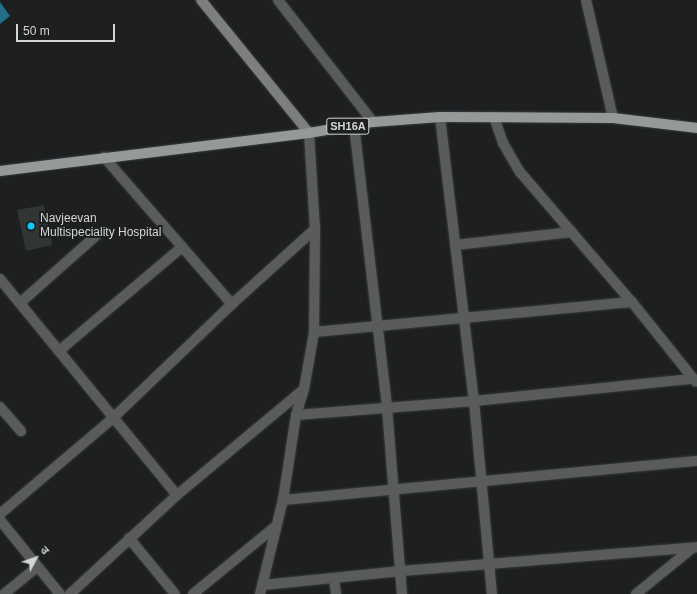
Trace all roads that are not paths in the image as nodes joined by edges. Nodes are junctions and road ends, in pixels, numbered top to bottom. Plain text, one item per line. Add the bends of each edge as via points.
1 (201, 0) edge
2 (278, 0) edge
3 (586, 0) edge
4 (440, 117) junction
5 (494, 117) junction
6 (613, 118) junction
7 (373, 122) junction
8 (354, 125) junction
9 (697, 128) edge
10 (309, 133) junction
11 (104, 157) junction
12 (0, 170) edge
13 (314, 229) junction
14 (572, 232) junction
15 (98, 234) dead end
16 (455, 245) junction
17 (182, 247) junction
18 (0, 279) edge
19 (632, 302) junction
20 (20, 303) junction
21 (232, 304) junction
22 (464, 319) junction
23 (378, 327) junction
24 (314, 332) junction
25 (59, 352) junction
26 (695, 381) edge
27 (304, 389) junction
28 (474, 401) junction
29 (0, 407) edge
30 (387, 408) junction
31 (296, 415) junction
32 (114, 418) junction
33 (21, 431) dead end
34 (697, 460) edge
35 (480, 482) junction
36 (394, 490) junction
37 (177, 495) junction
38 (283, 500) junction
39 (0, 514) edge
40 (0, 520) edge
41 (276, 526) junction
42 (129, 538) junction
43 (694, 548) edge
44 (488, 563) junction
45 (37, 567) junction
46 (401, 570) junction
47 (334, 579) junction
48 (262, 590) edge
49 (4, 594) edge
50 (60, 594) edge
51 (70, 594) edge
52 (175, 594) edge
53 (193, 594) edge
54 (336, 594) edge
55 (402, 594) edge
56 (492, 594) edge
57 (636, 594) edge

1 - 10 street
2 - 7 street
3 - 6 street
4 - 5 main road, SH16A
4 - 7 main road, SH16A
4 - 16 street
5 - 6 main road, SH16A
5 - 14 street via 510,159
6 - 9 main road, SH16A
7 - 8 main road, SH16A
8 - 10 main road, SH16A
8 - 23 street
10 - 11 main road, SH16A
10 - 13 street
11 - 12 main road, SH16A
11 - 17 street
13 - 21 street
13 - 24 street
14 - 16 street
14 - 19 street
15 - 20 street
16 - 22 street
17 - 21 street
17 - 25 street
18 - 20 street
19 - 22 street
19 - 26 street
20 - 25 street
21 - 32 street
22 - 23 street
22 - 28 street
23 - 24 street
23 - 30 street
24 - 27 street
25 - 32 street
26 - 28 street
27 - 31 street
27 - 37 street
28 - 30 street
28 - 35 street
29 - 33 street
30 - 31 street
30 - 36 street
31 - 38 street
32 - 37 street
32 - 39 street
34 - 35 street
35 - 36 street
35 - 44 street
36 - 38 street
36 - 46 street
37 - 42 street
38 - 41 street
40 - 45 street
41 - 48 street
41 - 53 street
42 - 51 street
42 - 52 street
43 - 44 street
43 - 57 street
44 - 46 street
44 - 56 street
45 - 49 street
45 - 50 street
46 - 47 street
46 - 55 street
47 - 48 street
47 - 54 street

